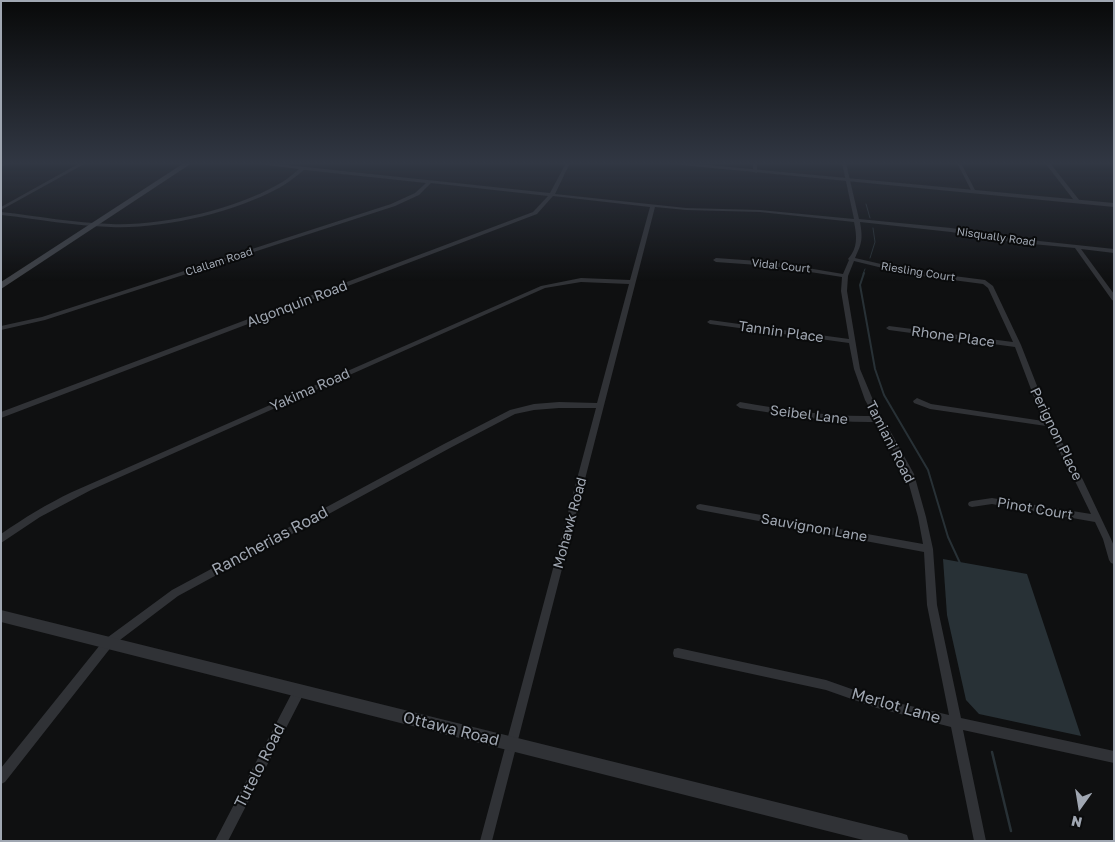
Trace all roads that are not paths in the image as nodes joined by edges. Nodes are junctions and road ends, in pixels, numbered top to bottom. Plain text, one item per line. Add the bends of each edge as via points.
1 (16, 202) edge
2 (128, 202) edge
3 (239, 202) edge
4 (399, 202) edge
5 (545, 202) edge
6 (628, 202) edge
7 (852, 202) edge
8 (1082, 202) edge
9 (653, 205) junction
10 (1114, 205) edge
11 (1, 211) edge
12 (857, 221) junction
13 (95, 224) junction
14 (1077, 247) junction
15 (1114, 251) edge
16 (851, 259) junction
17 (716, 260) dead end
18 (845, 276) junction
19 (632, 282) junction
20 (985, 282) joint
21 (1, 286) edge
22 (1114, 299) edge
23 (710, 322) dead end
24 (1, 328) edge
25 (889, 328) dead end
26 (852, 341) junction
27 (1018, 345) junction
28 (917, 401) dead end
29 (740, 405) dead end
30 (601, 406) junction
31 (1, 415) edge
32 (880, 419) junction
33 (1048, 424) junction
34 (972, 504) dead end
35 (700, 507) dead end
36 (1098, 519) junction
37 (1, 540) edge
38 (928, 549) junction
39 (1114, 560) edge
40 (1, 616) edge
41 (108, 643) junction
42 (678, 653) dead end
43 (299, 691) junction
44 (957, 723) junction
45 (511, 744) junction
46 (1114, 757) edge
47 (1, 778) edge
48 (221, 841) edge
49 (486, 841) edge
50 (901, 841) edge
51 (980, 841) edge

1 - 11 street
2 - 13 main road
3 - 13 street via 144,226
4 - 24 street, Clallam Road via 43,319
5 - 31 street, Algonquin Road via 535,213 494,230
6 - 9 street, Nisqually Road
7 - 12 street, Tamiani Road
8 - 10 street
9 - 12 street, Nisqually Road
9 - 19 street, Mohawk Road
11 - 13 street
12 - 14 street, Nisqually Road
12 - 16 street, Tamiani Road via 860,236
13 - 21 main road
14 - 15 street, Nisqually Road
14 - 22 street
16 - 18 street, Tamiani Road
16 - 20 street, Riesling Court via 907,272
17 - 18 street, Vidal Court via 772,264
18 - 26 street, Tamiani Road via 844,291
19 - 30 street, Mohawk Road
19 - 37 street, Yakima Road via 581,280 543,287 60,501 19,525
20 - 27 street, Perignon Place via 991,287
23 - 26 street, Tannin Place
25 - 27 street, Rhone Place
26 - 32 street, Tamiani Road via 857,369
27 - 33 street, Perignon Place
28 - 33 street via 930,406
29 - 32 street, Seibel Lane via 815,418
30 - 41 street, Rancherias Road via 559,405 513,412 175,593
30 - 45 street, Mohawk Road
32 - 38 street, Tamiani Road via 910,474
33 - 36 street, Perignon Place
34 - 36 street, Pinot Court via 992,501
35 - 38 street, Sauvignon Lane
36 - 39 street, Perignon Place
38 - 44 street, Tamiani Road via 932,605
40 - 41 street, Ottawa Road
41 - 43 street, Ottawa Road
41 - 47 street, Rancherias Road
42 - 44 street, Merlot Lane via 826,685 877,703
43 - 45 street, Ottawa Road
43 - 48 street, Tutelo Road
44 - 46 street, Merlot Lane
44 - 51 street, Tamiani Road
45 - 49 street, Mohawk Road
45 - 50 street, Ottawa Road

